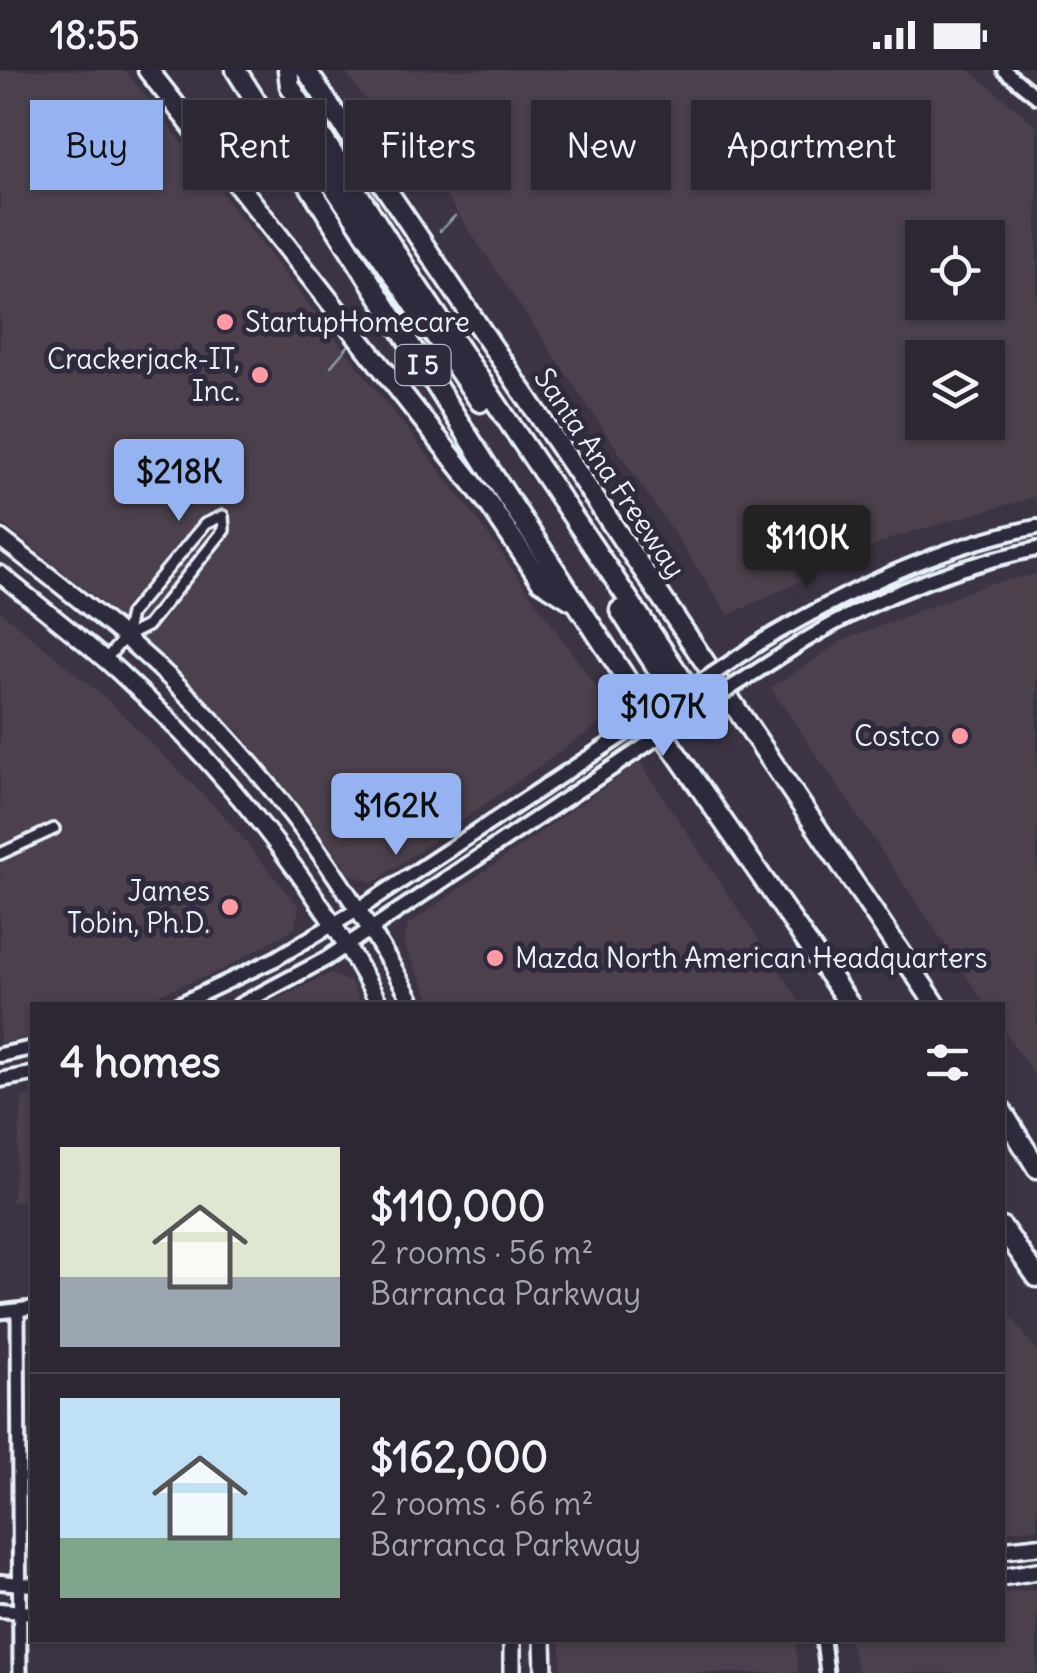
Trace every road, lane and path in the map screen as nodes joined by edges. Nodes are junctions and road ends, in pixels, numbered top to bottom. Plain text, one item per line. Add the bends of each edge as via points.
1 (148, 70) edge
2 (236, 70) edge
3 (288, 70) edge
4 (1004, 70) edge
5 (308, 72) edge
6 (1037, 98) edge
7 (256, 100) edge
8 (325, 173) edge
9 (313, 190) edge
10 (1037, 527) edge
11 (0, 538) edge
12 (585, 547) junction
13 (1037, 550) edge
14 (0, 574) edge
15 (580, 606) junction
16 (125, 637) junction
17 (105, 660) junction
18 (683, 694) junction
19 (695, 712) junction
20 (54, 829) dead end
21 (0, 854) edge
22 (359, 908) junction
23 (334, 924) junction
24 (371, 929) junction
25 (347, 944) junction
26 (184, 1002) edge
27 (246, 1002) edge
28 (378, 1002) edge
29 (412, 1002) edge
30 (848, 1002) edge
31 (934, 1002) edge
32 (30, 1048) edge
33 (0, 1055) edge
34 (30, 1074) edge
35 (0, 1080) edge
36 (1005, 1104) edge
37 (1005, 1116) edge
38 (1037, 1148) edge
39 (1037, 1168) edge
40 (1005, 1231) edge
41 (1037, 1277) edge
42 (30, 1308) edge
43 (18, 1311) junction
44 (0, 1312) edge
45 (1037, 1546) edge
46 (1005, 1550) edge
47 (1037, 1571) edge
48 (1005, 1576) edge
49 (0, 1582) edge
50 (26, 1584) edge
51 (0, 1610) edge
52 (26, 1612) edge
53 (512, 1642) edge
54 (543, 1642) edge
55 (823, 1642) edge
56 (20, 1673) edge
57 (512, 1673) edge
58 (544, 1673) edge
59 (827, 1673) edge

1 - 15 highway via 489,504 541,580
2 - 7 highway, I 5
3 - 12 highway via 290,86
4 - 6 street
5 - 31 highway, Santa Ana Freeway / I 5
8 - 12 highway
9 - 15 highway, I 5
10 - 18 main road, bridge via 954,548 872,580
11 - 16 main road
12 - 18 highway
13 - 19 main road, bridge via 963,567 884,597 827,625
14 - 17 main road
15 - 30 highway, I 5
16 - 16 street via 162,608 224,530 223,516 205,524 130,614
16 - 17 street
16 - 22 main road via 236,748
17 - 23 main road via 243,803
18 - 19 highway, bridge
18 - 22 main road, bridge
19 - 24 main road, bridge
20 - 21 street
22 - 23 main road
22 - 24 main road
23 - 25 main road
23 - 26 main road
24 - 25 main road
24 - 29 main road
25 - 27 main road
25 - 28 main road
32 - 33 main road
34 - 35 main road
36 - 38 highway
37 - 39 highway
40 - 41 highway
42 - 43 street
43 - 44 street
43 - 50 street
45 - 46 main road
47 - 48 main road
49 - 50 main road
50 - 52 street
51 - 52 main road
52 - 56 street
53 - 57 main road
54 - 58 main road
55 - 59 street

